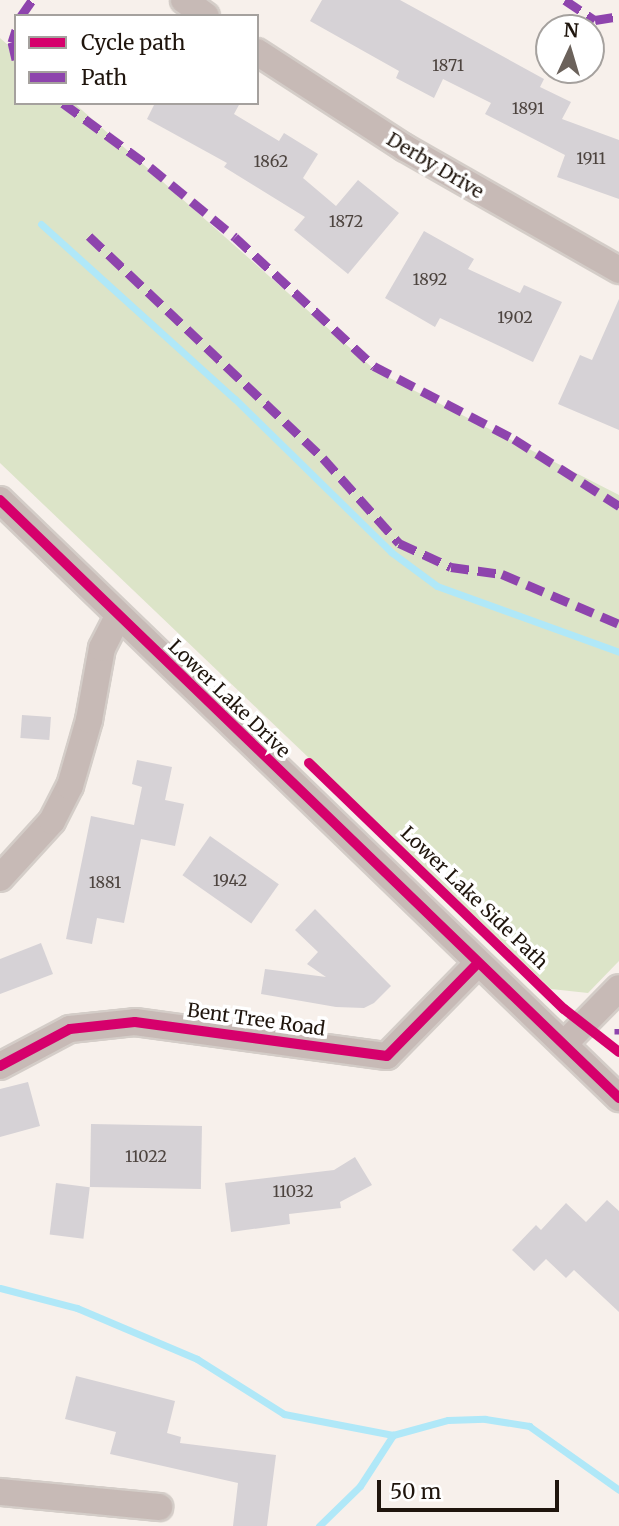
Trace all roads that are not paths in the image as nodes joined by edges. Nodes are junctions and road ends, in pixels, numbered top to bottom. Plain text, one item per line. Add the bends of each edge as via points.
1 (184, 0) edge
2 (203, 14) edge
3 (259, 53) edge
4 (619, 270) edge
5 (0, 500) edge
6 (118, 616) junction
7 (0, 878) edge
8 (478, 963) junction
9 (619, 988) edge
10 (564, 1044) junction
11 (0, 1066) edge
12 (619, 1098) edge
13 (0, 1492) edge
14 (159, 1507) dead end

1 - 2 street
3 - 4 street, Derby Drive via 405,148
5 - 6 street, Lower Lake Drive
6 - 7 street via 102,648 89,720 70,786 52,821
6 - 8 street, Lower Lake Drive
8 - 10 street, Lower Lake Drive
8 - 11 street, Bent Tree Road via 387,1056 135,1021 69,1029
9 - 10 street
10 - 12 street, Lower Lake Drive
13 - 14 street

